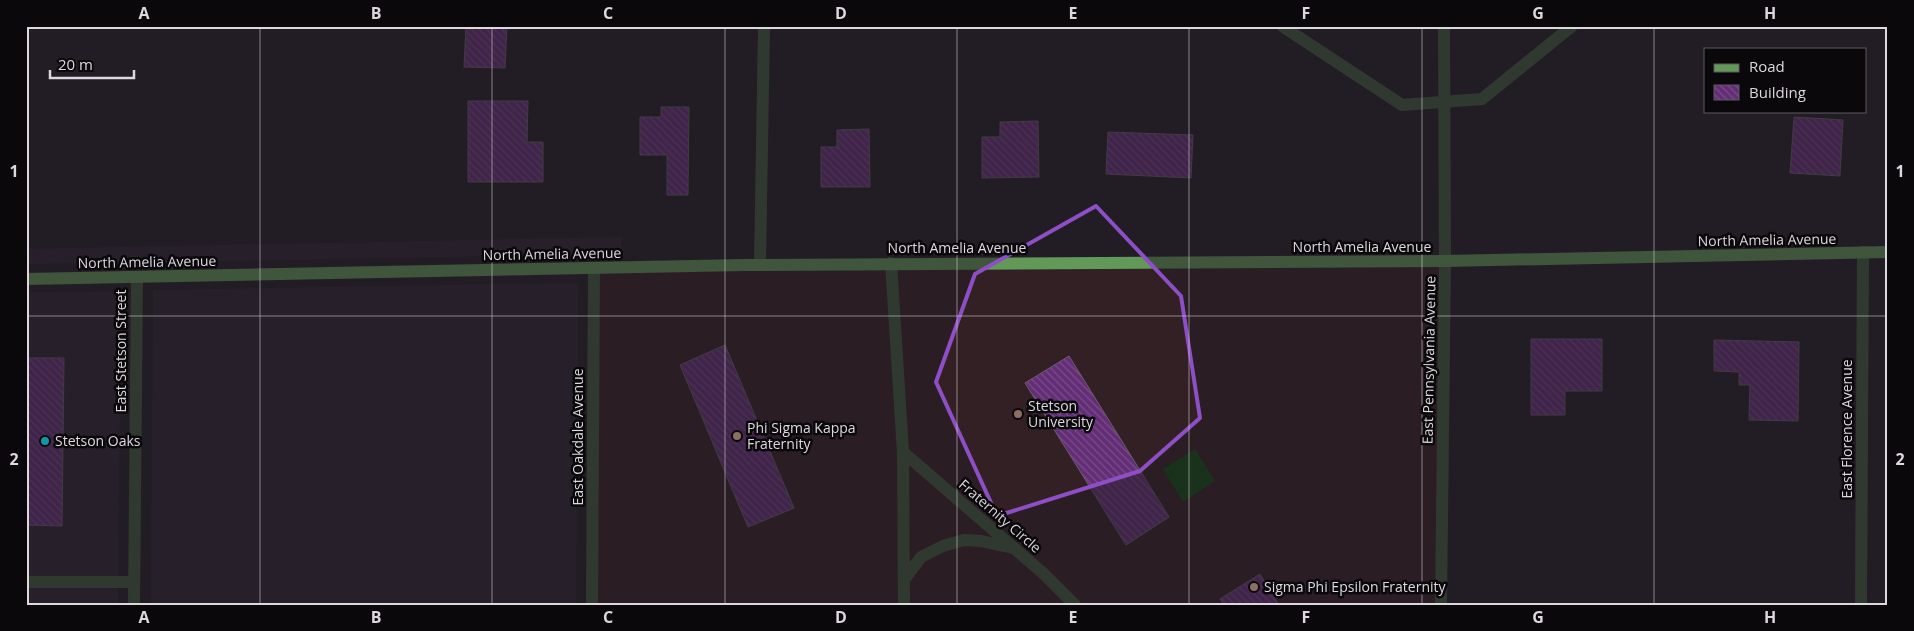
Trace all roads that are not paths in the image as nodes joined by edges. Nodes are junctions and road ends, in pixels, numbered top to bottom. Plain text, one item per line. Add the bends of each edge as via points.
1 (764, 26) edge
2 (1282, 26) edge
3 (1444, 26) edge
4 (1572, 26) edge
5 (1445, 101) junction
6 (1863, 252) junction
7 (1888, 252) edge
8 (1445, 261) junction
9 (891, 264) junction
10 (760, 265) junction
11 (594, 269) junction
12 (137, 277) junction
13 (26, 279) edge
14 (903, 452) junction
15 (1015, 549) junction
16 (904, 580) junction
17 (26, 582) edge
18 (134, 582) junction
19 (134, 605) edge
20 (592, 605) edge
21 (904, 605) edge
22 (1075, 605) edge
23 (1441, 605) edge
24 (1861, 605) edge

1 - 10 street
2 - 5 street via 1402,105
3 - 5 street, East Pennsylvania Avenue
4 - 5 street via 1482,99
5 - 8 street, East Pennsylvania Avenue
6 - 7 main road, North Amelia Avenue
6 - 8 main road, North Amelia Avenue
6 - 24 street, East Florence Avenue
8 - 9 main road, North Amelia Avenue
8 - 23 street, East Pennsylvania Avenue
9 - 10 main road, North Amelia Avenue
9 - 14 street
10 - 11 main road, North Amelia Avenue
11 - 12 main road, North Amelia Avenue
11 - 20 street, East Oakdale Avenue
12 - 13 main road, North Amelia Avenue
12 - 18 street, East Stetson Street
14 - 15 street, Fraternity Circle
14 - 16 street
15 - 16 street via 964,540 922,557
15 - 22 street, Fraternity Circle
16 - 21 street
17 - 18 street
18 - 19 street, East Stetson Street

